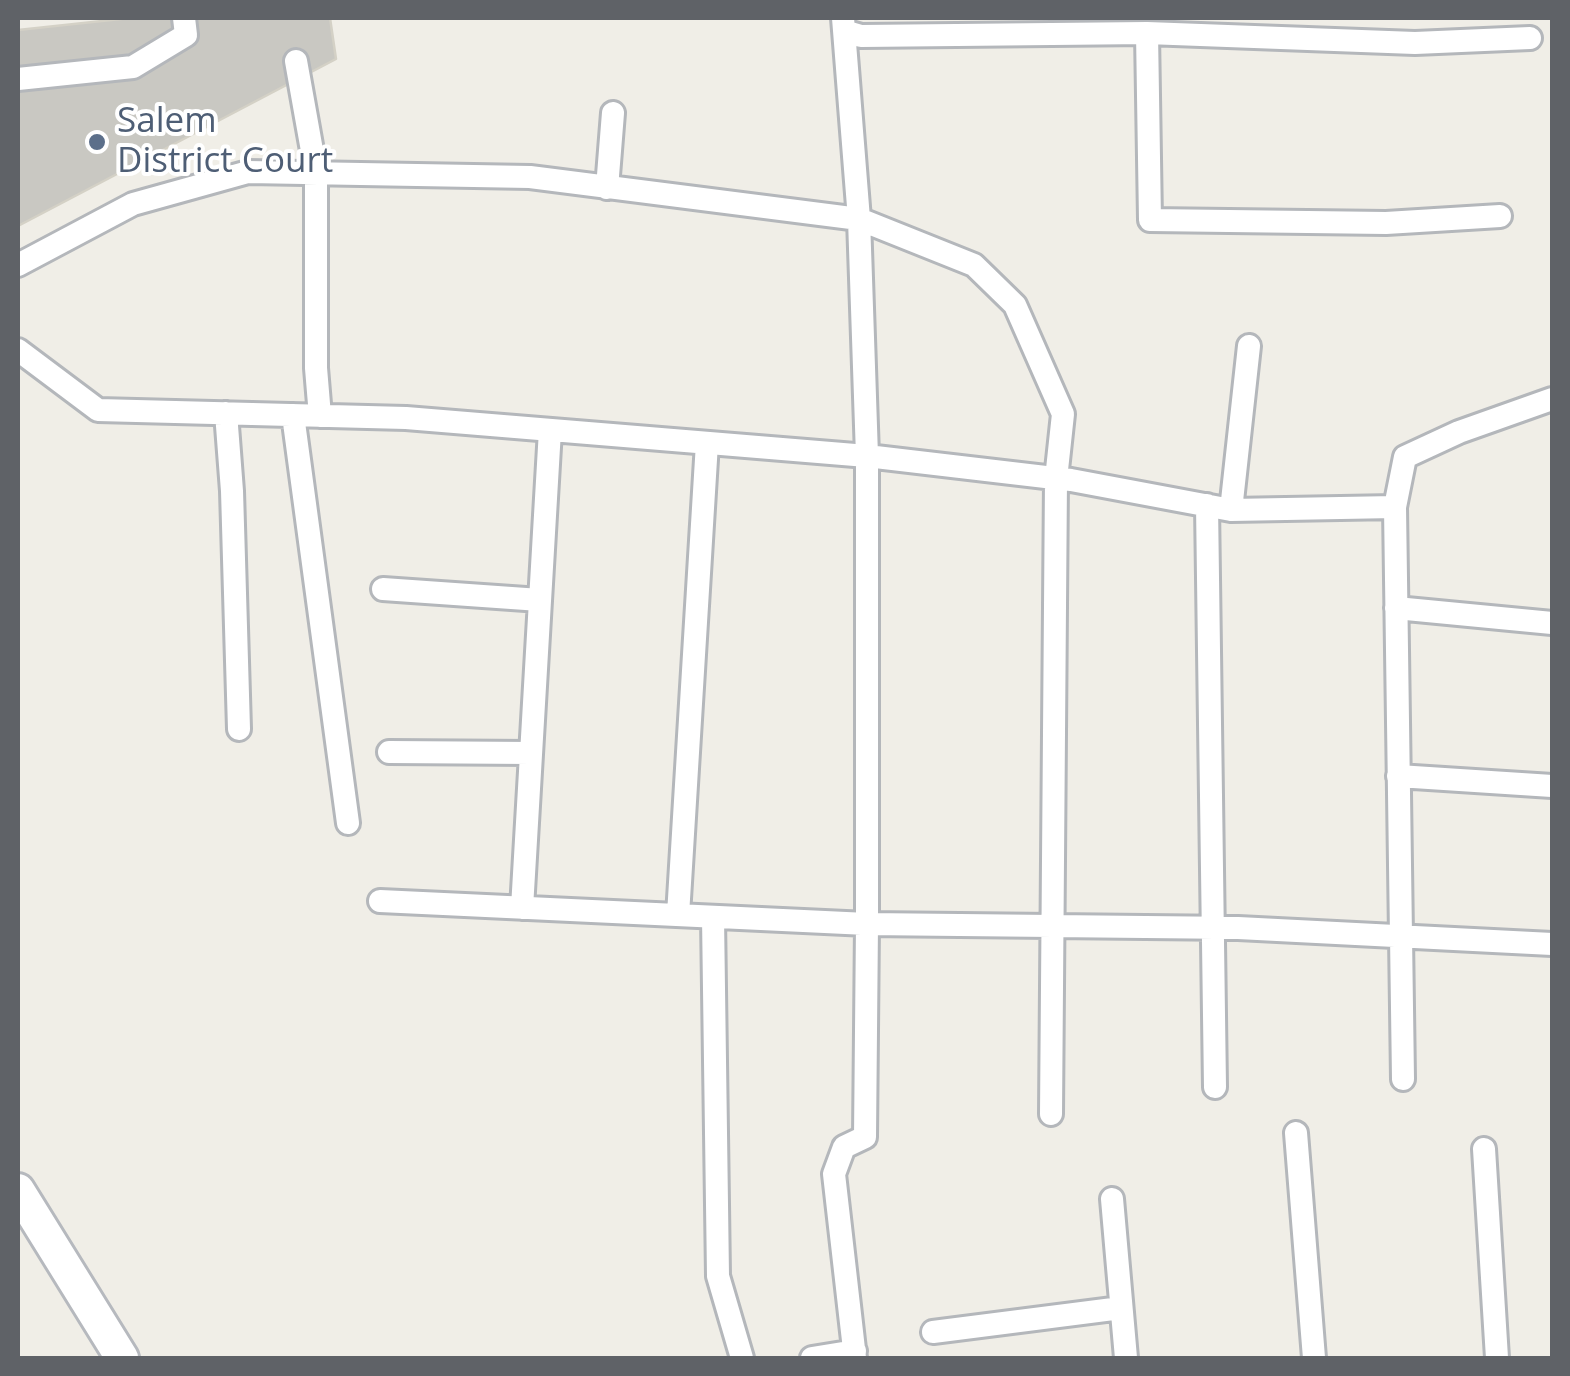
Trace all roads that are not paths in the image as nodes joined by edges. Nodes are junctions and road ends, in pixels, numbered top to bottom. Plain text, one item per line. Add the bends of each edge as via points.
1 (184, 18) edge
2 (843, 24) edge
3 (970, 26) edge
4 (1147, 33) junction
5 (1530, 38) dead end
6 (296, 61) dead end
7 (18, 79) edge
8 (613, 114) dead end
9 (316, 173) junction
10 (607, 188) junction
11 (1500, 216) dead end
12 (859, 220) junction
13 (18, 265) edge
14 (1249, 346) dead end
15 (18, 350) edge
16 (1552, 399) edge
17 (226, 413) junction
18 (293, 415) junction
19 (320, 416) junction
20 (550, 430) junction
21 (707, 443) junction
22 (867, 456) junction
23 (1056, 479) junction
24 (1207, 505) junction
25 (1395, 507) junction
26 (1231, 510) junction
27 (383, 589) dead end
28 (540, 600) junction
29 (1396, 608) junction
30 (1552, 623) edge
31 (239, 729) dead end
32 (390, 752) dead end
33 (532, 753) junction
34 (1398, 776) junction
35 (1552, 786) edge
36 (348, 823) dead end
37 (380, 901) dead end
38 (522, 908) junction
39 (678, 915) junction
40 (713, 917) junction
41 (867, 924) junction
42 (1053, 926) junction
43 (1214, 928) junction
44 (1403, 936) junction
45 (1552, 944) edge
46 (1404, 1079) dead end
47 (1215, 1087) dead end
48 (1052, 1114) dead end
49 (1296, 1133) dead end
50 (1484, 1149) dead end
51 (18, 1190) edge
52 (1112, 1198) dead end
53 (1122, 1308) junction
54 (933, 1332) dead end
55 (855, 1354) edge
56 (122, 1358) edge
57 (742, 1358) edge
58 (812, 1358) edge
59 (1126, 1358) edge
60 (1314, 1358) edge
61 (1497, 1358) edge

1 - 7 street via 186,35 133,67
2 - 3 street via 861,36
2 - 12 street
3 - 4 street
4 - 5 street via 1415,43
4 - 11 street via 1150,220 1386,223
6 - 9 street
8 - 10 street
9 - 10 street via 530,177
9 - 13 street via 248,172 133,204
9 - 19 street
10 - 12 street
12 - 22 street
12 - 23 street via 974,265 1015,305 1063,414
14 - 26 street
15 - 17 street via 98,410
16 - 25 street via 1405,457
17 - 18 street
17 - 31 street
18 - 19 street
18 - 36 street
19 - 20 street
20 - 21 street
20 - 28 street
21 - 22 street
21 - 39 street
22 - 23 street
22 - 41 street
23 - 24 street
23 - 42 street
24 - 26 street
24 - 43 street
25 - 26 street
25 - 29 street
27 - 28 street
28 - 33 street
29 - 30 street
29 - 34 street
32 - 33 street
33 - 38 street
34 - 35 street
34 - 44 street
37 - 38 street
38 - 39 street
39 - 40 street
40 - 41 street
40 - 57 street via 718,1276
41 - 42 street
41 - 55 street via 865,1138 844,1147 834,1174
42 - 43 street
42 - 48 street
43 - 44 street
43 - 47 street
44 - 45 street
44 - 46 street
49 - 60 street
50 - 61 street
51 - 56 main road
52 - 53 street
53 - 54 street
53 - 59 street
55 - 58 street

